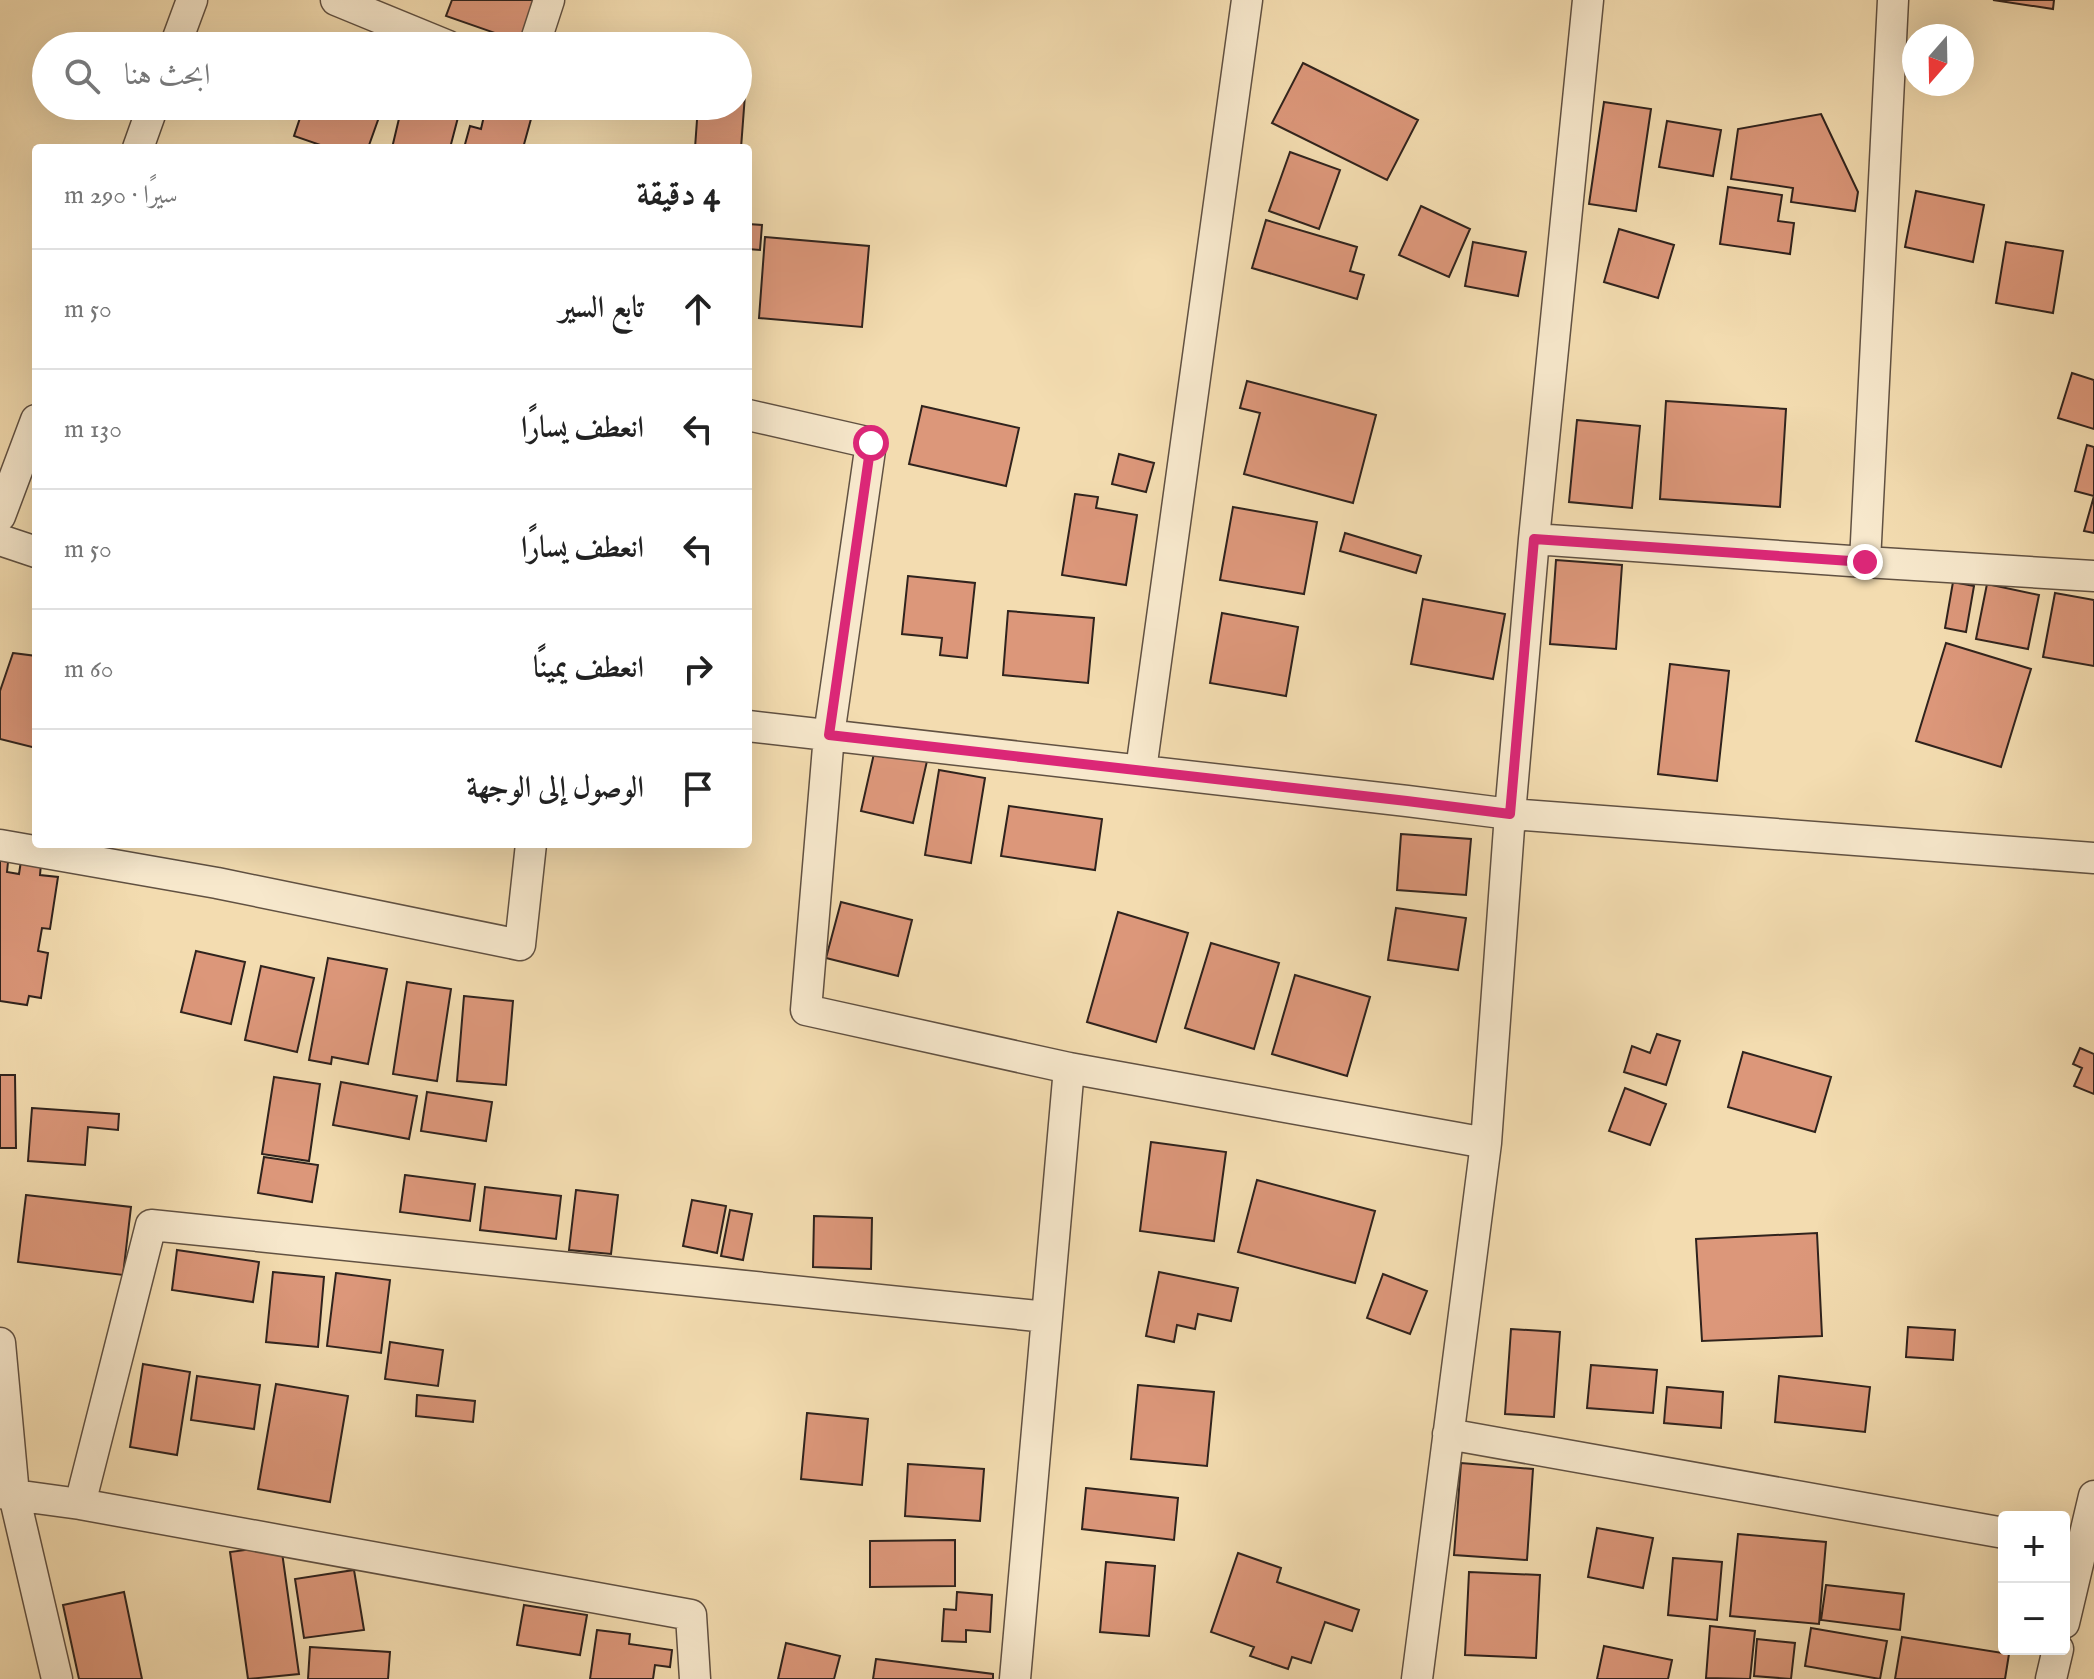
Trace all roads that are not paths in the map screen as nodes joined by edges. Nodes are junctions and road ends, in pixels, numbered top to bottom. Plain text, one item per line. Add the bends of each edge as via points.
1 (192, 0) edge
2 (336, 0) edge
3 (549, 0) edge
4 (1247, 0) edge
5 (1588, 0) edge
6 (1893, 0) edge
7 (180, 32) edge
8 (414, 32) edge
9 (539, 32) edge
10 (148, 120) edge
11 (139, 144) edge
12 (752, 416) edge
13 (32, 431) edge
14 (0, 516) edge
15 (1534, 539) junction
16 (0, 540) edge
17 (32, 551) edge
18 (1865, 562) junction
19 (2094, 576) edge
20 (752, 726) edge
21 (829, 735) junction
22 (1141, 770) junction
23 (1510, 814) junction
24 (0, 845) edge
25 (531, 848) edge
26 (2094, 858) edge
27 (1069, 1068) junction
28 (1486, 1143) junction
29 (1047, 1317) junction
30 (0, 1343) edge
31 (1448, 1434) junction
32 (7, 1494) edge
33 (2094, 1496) edge
34 (80, 1504) junction
35 (1998, 1532) edge
36 (2073, 1547) edge
37 (2069, 1583) edge
38 (2057, 1655) edge
39 (57, 1679) edge
40 (695, 1679) edge
41 (1015, 1679) edge
42 (1417, 1679) edge
43 (2051, 1679) edge

1 - 7 street
2 - 8 street
3 - 9 street
4 - 22 street
5 - 15 street
6 - 18 street
10 - 11 street
12 - 21 street via 871,443
13 - 14 street
15 - 18 street
15 - 23 street
16 - 17 street
18 - 19 street
20 - 21 street
21 - 22 street
21 - 27 street via 806,1010
22 - 23 street
23 - 26 street
23 - 28 street
24 - 25 street via 520,945
27 - 28 street
27 - 29 street
28 - 31 street
29 - 34 street via 151,1225
29 - 41 street
30 - 32 street
31 - 35 street
31 - 42 street
32 - 34 street
32 - 39 street
33 - 36 street
34 - 40 street via 691,1615
36 - 37 street
38 - 43 street

